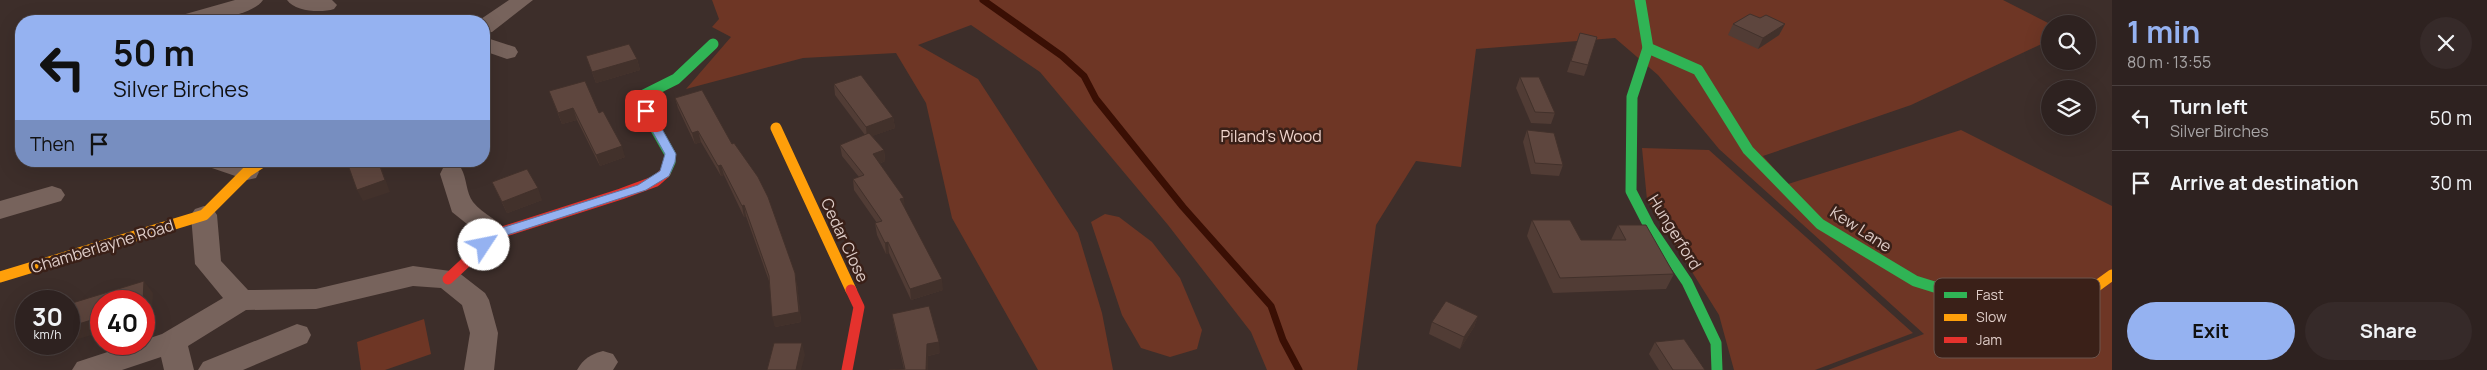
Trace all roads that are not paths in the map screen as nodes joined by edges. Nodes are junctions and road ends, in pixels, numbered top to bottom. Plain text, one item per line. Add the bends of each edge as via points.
1 (253, 0) edge
2 (297, 0) edge
3 (523, 0) edge
4 (1640, 0) edge
5 (327, 5) dead end
6 (205, 15) edge
7 (490, 23) edge
8 (713, 44) dead end
9 (490, 45) edge
10 (1648, 48) junction
11 (507, 52) dead end
12 (776, 128) dead end
13 (255, 167) edge
14 (452, 174) dead end
15 (52, 195) dead end
16 (0, 210) edge
17 (204, 214) junction
18 (496, 234) junction
19 (2112, 275) edge
20 (0, 276) edge
21 (448, 279) junction
22 (2100, 284) edge
23 (1934, 287) edge
24 (241, 300) junction
25 (298, 335) dead end
26 (172, 342) junction
27 (87, 370) edge
28 (179, 370) edge
29 (213, 370) edge
30 (479, 370) edge
31 (847, 370) edge
32 (1717, 370) edge

1 - 6 street
2 - 5 street
3 - 7 street
4 - 10 street
8 - 18 street via 676,79 638,98 670,154 665,174 642,187
9 - 11 street
10 - 23 street, Kew Lane via 1698,70 1748,150 1820,224 1915,281
10 - 32 street, Hungerford via 1632,97 1631,191 1649,226 1687,282 1716,343
12 - 31 street, Cedar Close via 858,307
13 - 17 street
14 - 18 street via 461,206
15 - 16 street
17 - 20 street, Chamberlayne Road
17 - 24 street via 208,264
18 - 21 street
19 - 22 street, Kew Lane
21 - 24 street via 413,276 316,300
21 - 30 street via 475,300 484,333
24 - 26 street
25 - 29 street
26 - 27 street
26 - 28 street

